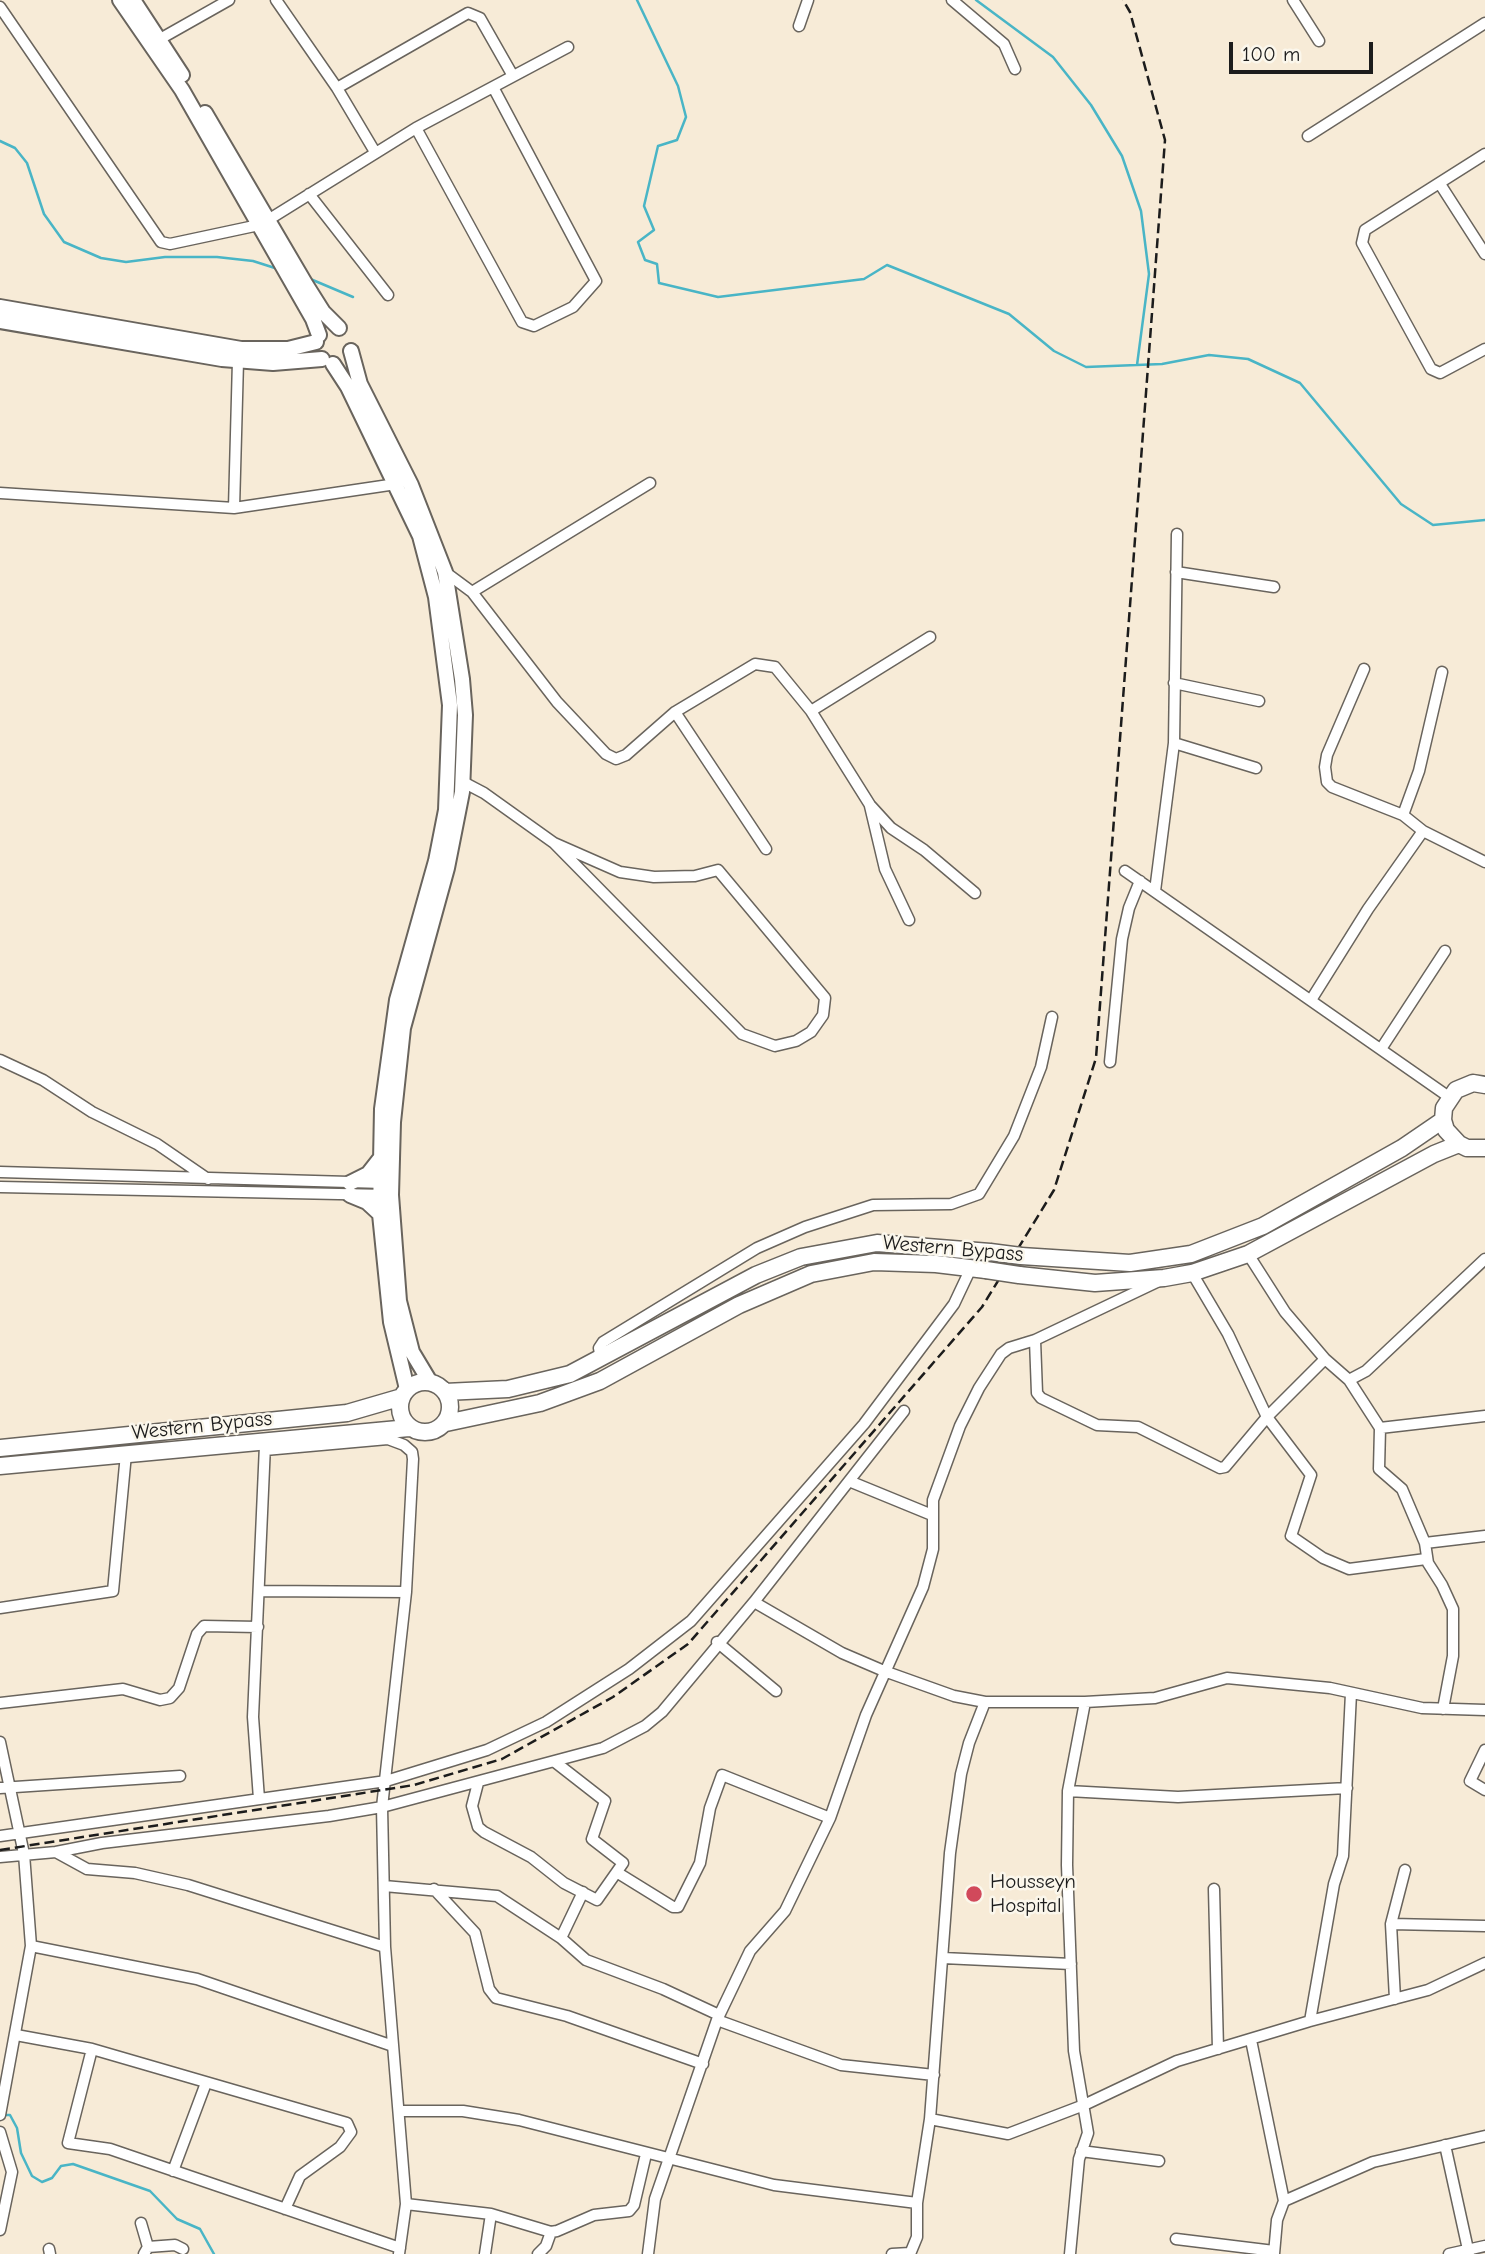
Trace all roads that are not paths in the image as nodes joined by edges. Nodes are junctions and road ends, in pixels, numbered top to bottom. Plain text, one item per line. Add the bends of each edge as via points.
1 (120, 0) edge
2 (133, 0) edge
3 (229, 0) edge
4 (276, 0) edge
5 (808, 0) edge
6 (952, 0) edge
7 (1293, 0) edge
8 (0, 7) edge
9 (1485, 23) edge
10 (799, 26) dead end
11 (160, 39) junction
12 (1320, 41) dead end
13 (568, 47) dead end
14 (1015, 69) dead end
15 (513, 76) junction
16 (493, 87) junction
17 (337, 88) junction
18 (416, 128) junction
19 (1308, 136) dead end
20 (375, 152) junction
21 (1485, 155) edge
22 (1440, 184) junction
23 (309, 194) junction
24 (263, 223) junction
25 (1485, 254) edge
26 (293, 274) junction
27 (388, 295) dead end
28 (0, 307) edge
29 (0, 321) edge
30 (339, 328) junction
31 (317, 339) junction
32 (1485, 349) edge
33 (351, 351) junction
34 (238, 361) junction
35 (327, 361) junction
36 (650, 483) dead end
37 (396, 484) junction
38 (0, 493) edge
39 (234, 508) junction
40 (1177, 534) dead end
41 (445, 572) junction
42 (1176, 572) junction
43 (1275, 587) dead end
44 (472, 592) junction
45 (930, 637) dead end
46 (1364, 669) dead end
47 (1442, 672) dead end
48 (1174, 683) junction
49 (1259, 701) dead end
50 (811, 711) junction
51 (676, 712) junction
52 (1174, 743) junction
53 (1256, 768) dead end
54 (463, 782) junction
55 (870, 805) junction
56 (1403, 815) junction
57 (1423, 831) junction
58 (554, 843) junction
59 (766, 849) dead end
60 (1485, 862) edge
61 (1125, 871) dead end
62 (1140, 881) junction
63 (1155, 891) junction
64 (975, 893) dead end
65 (909, 919) dead end
66 (1445, 951) dead end
67 (1311, 1000) junction
68 (1052, 1017) dead end
69 (1381, 1049) junction
70 (0, 1060) edge
71 (1110, 1062) dead end
72 (1485, 1085) edge
73 (1449, 1097) junction
74 (1443, 1120) junction
75 (1459, 1144) junction
76 (1485, 1147) edge
77 (379, 1160) junction
78 (0, 1172) edge
79 (209, 1179) junction
80 (0, 1187) edge
81 (350, 1189) junction
82 (385, 1189) junction
83 (380, 1214) junction
84 (1248, 1254) junction
85 (1485, 1259) edge
86 (979, 1269) junction
87 (1192, 1273) junction
88 (1164, 1278) junction
89 (1035, 1340) junction
90 (1325, 1359) junction
91 (601, 1360) junction
92 (1349, 1380) junction
93 (430, 1382) junction
94 (445, 1392) junction
95 (405, 1393) junction
96 (904, 1410) dead end
97 (1485, 1416) edge
98 (1267, 1417) junction
99 (446, 1423) junction
100 (409, 1428) junction
101 (1380, 1428) junction
102 (265, 1446) junction
103 (0, 1448) edge
104 (126, 1454) junction
105 (0, 1466) edge
106 (849, 1480) junction
107 (932, 1515) junction
108 (1485, 1536) edge
109 (1425, 1542) junction
110 (1426, 1559) junction
111 (260, 1591) junction
112 (406, 1592) junction
113 (754, 1602) junction
114 (0, 1608) edge
115 (258, 1627) junction
116 (717, 1643) junction
117 (884, 1671) junction
118 (776, 1691) dead end
119 (1351, 1693) junction
120 (985, 1702) junction
121 (1085, 1702) junction
122 (0, 1703) edge
123 (1443, 1709) junction
124 (1485, 1710) edge
125 (0, 1742) edge
126 (1485, 1750) edge
127 (555, 1762) junction
128 (180, 1776) dead end
129 (386, 1781) junction
130 (478, 1783) junction
131 (5, 1787) edge
132 (1346, 1788) junction
133 (1485, 1790) edge
134 (1068, 1791) junction
135 (259, 1799) junction
136 (382, 1807) junction
137 (830, 1818) junction
138 (20, 1834) junction
139 (0, 1836) edge
140 (56, 1853) junction
141 (24, 1854) junction
142 (0, 1857) edge
143 (1405, 1870) dead end
144 (618, 1873) junction
145 (384, 1886) junction
146 (434, 1889) junction
147 (1214, 1889) dead end
148 (583, 1892) junction
149 (1391, 1924) junction
150 (1485, 1926) edge
151 (561, 1938) junction
152 (31, 1945) junction
153 (385, 1947) junction
154 (943, 1958) junction
155 (1485, 1963) edge
156 (1071, 1964) junction
157 (1395, 1999) junction
158 (718, 2018) junction
159 (1310, 2021) junction
160 (16, 2035) junction
161 (1251, 2040) junction
162 (393, 2046) junction
163 (92, 2049) junction
164 (1219, 2049) junction
165 (703, 2064) junction
166 (934, 2075) junction
167 (206, 2083) junction
168 (1084, 2105) junction
169 (1, 2111) edge
170 (401, 2111) junction
171 (930, 2119) junction
172 (0, 2132) edge
173 (1485, 2136) edge
174 (1446, 2145) junction
175 (1081, 2151) junction
176 (646, 2154) junction
177 (670, 2161) junction
178 (1159, 2161) dead end
179 (173, 2171) junction
180 (1284, 2201) junction
181 (3, 2203) edge
182 (917, 2203) junction
183 (406, 2204) junction
184 (285, 2209) junction
185 (491, 2214) junction
186 (141, 2223) dead end
187 (0, 2230) edge
188 (551, 2232) junction
189 (1176, 2239) dead end
190 (1485, 2246) edge
191 (183, 2249) dead end
192 (146, 2250) edge
193 (399, 2251) edge
194 (1274, 2252) edge
195 (910, 2253) edge
196 (1468, 2253) edge
197 (485, 2254) edge
198 (538, 2254) edge
199 (648, 2254) edge
200 (892, 2254) edge
201 (1070, 2254) edge
202 (1449, 2254) edge

1 - 24 main road via 182,90
2 - 11 main road
3 - 11 street
4 - 17 street
5 - 10 street
6 - 14 street via 1004,44
7 - 12 street
8 - 24 street via 161,242 170,244
9 - 19 street
11 - 24 main road
13 - 15 street
15 - 16 street
15 - 17 street via 480,18 468,13
16 - 18 street
16 - 18 street via 596,281 573,307 534,326 522,322
17 - 20 street
18 - 20 street
20 - 23 street
21 - 22 street
22 - 25 street
22 - 32 street via 1366,230 1362,243 1431,369 1440,373
23 - 24 street
23 - 27 street
24 - 26 main road
24 - 26 main road via 282,265
26 - 30 main road
26 - 31 main road
28 - 31 main road via 241,349 288,349
29 - 34 main road
30 - 31 main road via 326,329
30 - 33 main road via 351,340
31 - 35 main road
33 - 35 main road via 343,361
33 - 41 main road via 360,384 411,485
34 - 35 main road
34 - 39 street
35 - 37 main road via 348,387
36 - 44 street
37 - 39 street
37 - 77 main road via 420,537 436,597 447,667 451,738 446,810 391,1025
38 - 39 street
40 - 42 street
41 - 44 street
41 - 54 main road via 462,679
42 - 43 street
42 - 48 street
44 - 51 street via 517,655 606,754 616,759 626,755
45 - 50 street
46 - 56 street via 1327,755 1326,776 1332,787
47 - 56 street via 1416,784
48 - 49 street
48 - 52 street
50 - 51 street via 775,667 755,664
50 - 55 street
51 - 59 street
52 - 53 street
52 - 63 street
54 - 58 street
54 - 82 main road via 447,868 404,1028
55 - 64 street via 891,828
55 - 65 street via 885,869
56 - 57 street
57 - 60 street
57 - 67 street
58 - 58 street via 620,872 654,877 718,870 825,998 823,1015 811,1032 775,1046 743,1034
61 - 62 street
62 - 63 street
62 - 71 street via 1122,939
63 - 67 street
66 - 69 street
67 - 69 street
68 - 91 street via 1041,1067 1014,1136 979,1194 951,1203 873,1205 757,1248 609,1338 599,1348
69 - 73 street
70 - 79 street via 157,1144
72 - 73 main road via 1464,1085
73 - 74 main road
74 - 75 main road
74 - 91 main road, Western Bypass, bridge via 1263,1226 1191,1254 1105,1263 877,1243 801,1257 744,1281
75 - 76 main road
75 - 84 main road, Western Bypass
77 - 81 main road
77 - 82 main road
78 - 79 street
79 - 81 street
80 - 81 street
81 - 82 street
81 - 83 main road
82 - 83 main road
82 - 93 main road via 402,1318 412,1352
83 - 95 main road via 391,1322
84 - 87 main road, Western Bypass
84 - 90 street via 1284,1312
85 - 92 street via 1366,1371
86 - 88 main road, Western Bypass, bridge via 1095,1283
86 - 99 main road, Western Bypass via 874,1262 811,1274 739,1305 600,1381 540,1403
86 - 129 street via 864,1424 691,1621 629,1669 545,1722 486,1750
87 - 88 main road, Western Bypass
87 - 98 street via 1228,1334
88 - 89 street
89 - 98 street via 1041,1398 1097,1425 1138,1427 1220,1468
89 - 107 street via 1001,1354 979,1388 960,1426
90 - 92 street
90 - 98 street
91 - 94 main road, Western Bypass via 537,1384
92 - 101 street
93 - 94 main road
93 - 95 main road via 419,1382
94 - 99 main road via 450,1405
95 - 100 main road via 399,1410
95 - 103 main road, Western Bypass via 346,1413
96 - 106 street
97 - 101 street
98 - 110 street via 1311,1475 1290,1533 1293,1539 1349,1569
99 - 100 main road via 428,1433
100 - 102 main road, Western Bypass
101 - 109 street via 1379,1469 1402,1489
102 - 104 main road, Western Bypass
102 - 111 street
102 - 112 street via 388,1439 412,1451
104 - 105 main road, Western Bypass
104 - 114 street via 113,1591
106 - 107 street
106 - 113 street
107 - 117 street via 933,1549 923,1587
108 - 109 street
109 - 110 street
110 - 123 street via 1453,1609 1452,1656
111 - 112 street
111 - 115 street
112 - 129 street
113 - 116 street
113 - 117 street via 842,1653
115 - 122 street via 204,1626 197,1634 179,1688 170,1698 160,1700 123,1689
115 - 135 street via 253,1717
116 - 118 street
116 - 127 street via 662,1713 645,1726 604,1748
117 - 120 street
117 - 137 street
119 - 121 street via 1227,1678 1155,1698
119 - 123 street
119 - 132 street
120 - 121 street
120 - 154 street via 961,1774
121 - 134 street
123 - 124 street
125 - 131 street
126 - 133 street via 1470,1781
127 - 130 street
127 - 144 street via 605,1801 592,1839 621,1860
128 - 131 street
129 - 135 street
129 - 136 street
130 - 136 street
130 - 148 street via 472,1806 478,1827
131 - 138 street
132 - 134 street via 1178,1797
132 - 159 street via 1343,1856
134 - 156 street
135 - 138 street
136 - 140 street
136 - 145 street
137 - 144 street via 722,1775 710,1808 702,1858 678,1907
137 - 158 street via 785,1911 750,1951
138 - 139 street
138 - 141 street
140 - 141 street
140 - 153 street via 87,1869 135,1873 188,1885
141 - 142 street
141 - 152 street
143 - 149 street
144 - 148 street via 599,1900
145 - 146 street
145 - 153 street
146 - 151 street via 497,1896
146 - 165 street via 475,1933 489,1989 496,1998 567,2016
147 - 164 street
148 - 151 street
149 - 150 street
149 - 157 street
151 - 158 street via 586,1960 663,1989
152 - 160 street
152 - 162 street via 197,1979
153 - 162 street
154 - 156 street
154 - 166 street
155 - 157 street via 1449,1983
156 - 168 street via 1074,2051
157 - 159 street
158 - 165 street
158 - 166 street via 841,2065
159 - 161 street
160 - 163 street
160 - 169 street
161 - 164 street
161 - 180 street
162 - 170 street
163 - 167 street
163 - 179 street via 68,2143 110,2149
164 - 168 street via 1177,2062
165 - 177 street
166 - 171 street
167 - 179 street
167 - 184 street via 351,2127 337,2151 300,2176
168 - 171 street via 1009,2134
168 - 175 street via 1088,2133
170 - 176 street via 463,2111 519,2120
170 - 183 street
171 - 182 street
172 - 181 street via 12,2172
173 - 174 street
174 - 180 street via 1373,2162
174 - 196 street
175 - 178 street
175 - 201 street
176 - 177 street
176 - 188 street via 629,2211 594,2215
177 - 182 street via 791,2188
177 - 199 street via 655,2199
179 - 184 street
180 - 194 street
181 - 187 street
182 - 195 street via 917,2237
183 - 185 street
183 - 193 street
184 - 193 street
185 - 188 street
185 - 197 street
186 - 192 street
188 - 198 street
189 - 194 street
190 - 196 street
191 - 192 street via 175,2245
195 - 200 street
196 - 202 street

